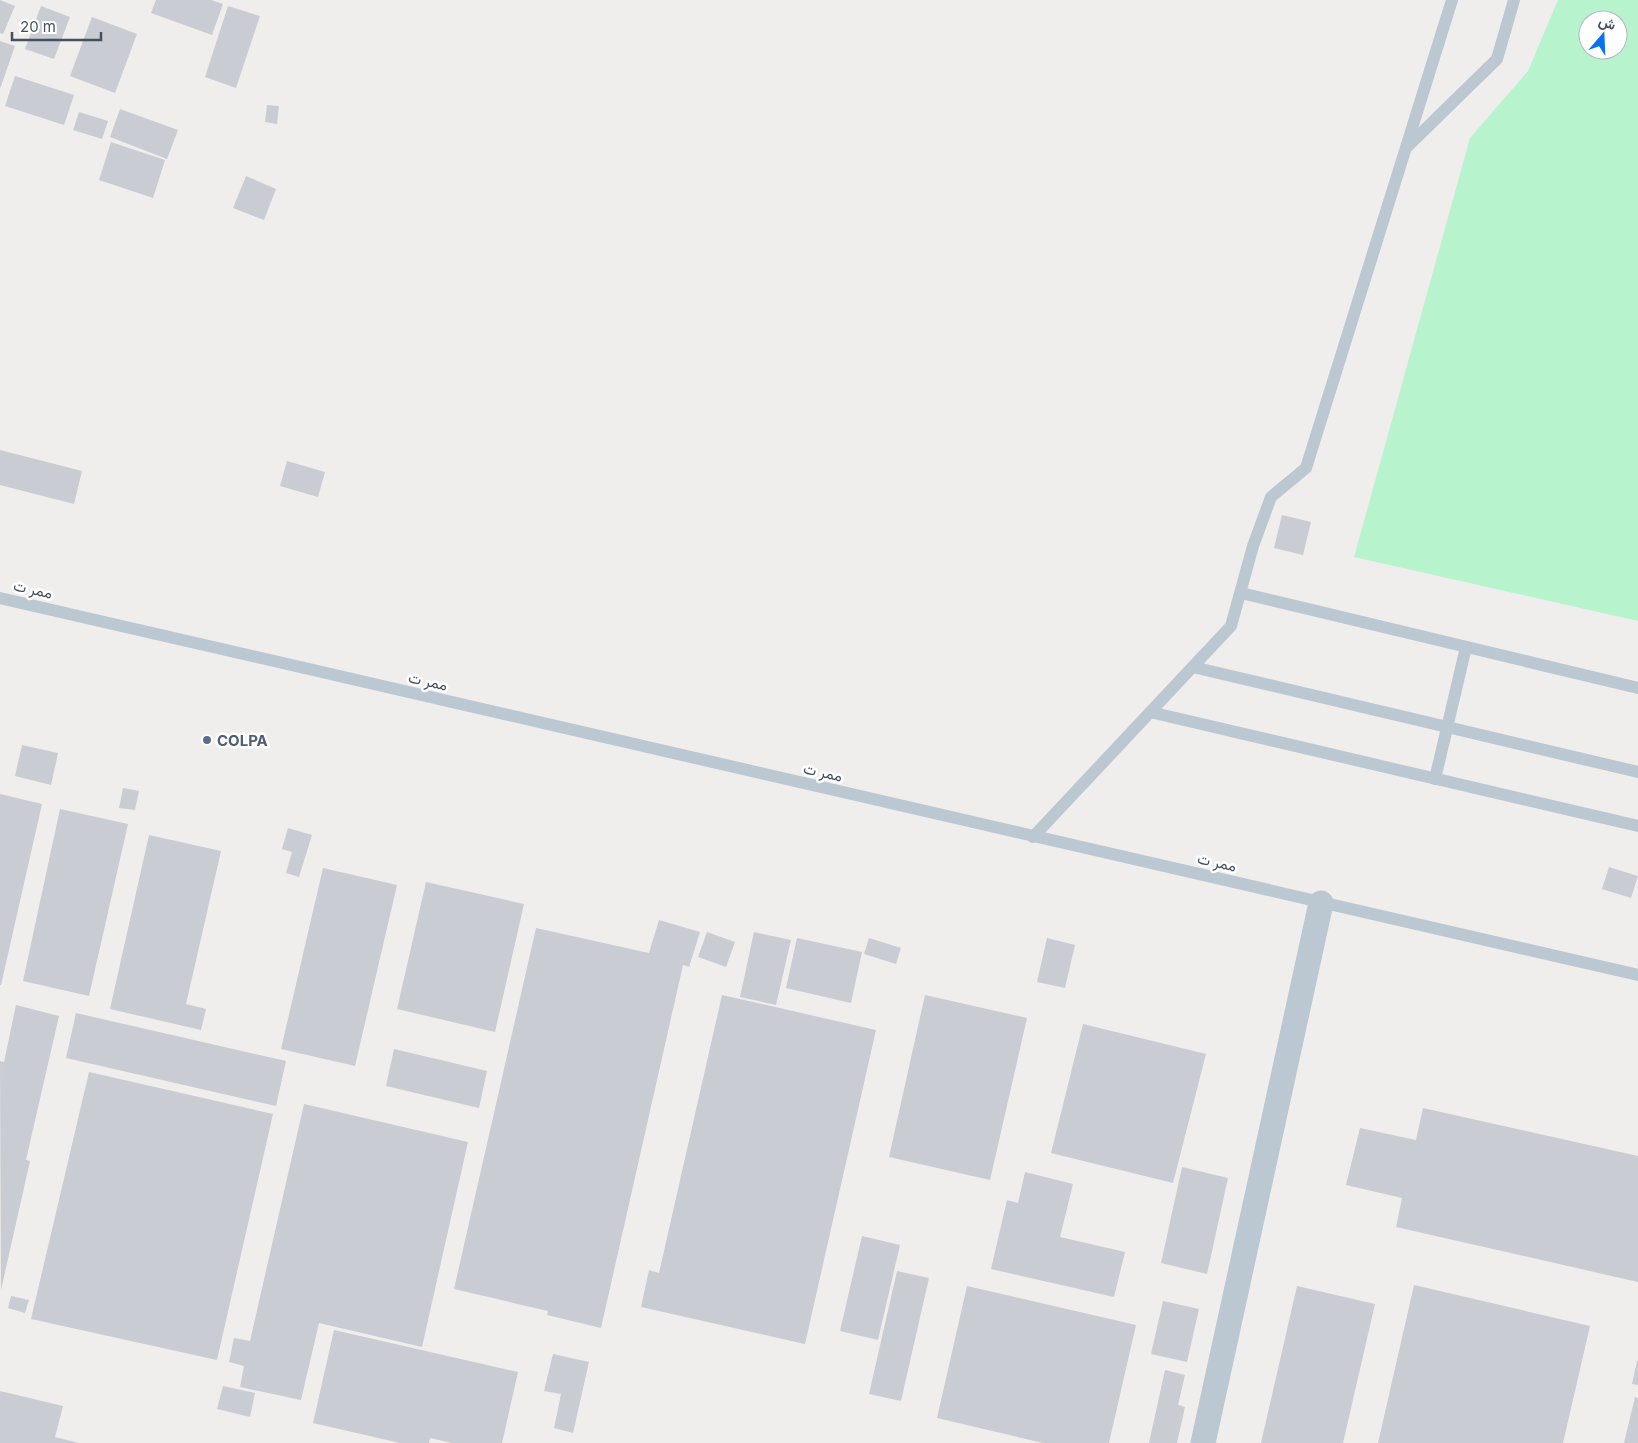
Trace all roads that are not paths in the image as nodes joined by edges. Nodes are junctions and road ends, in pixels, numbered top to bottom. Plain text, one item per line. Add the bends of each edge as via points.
1 (1452, 0) edge
2 (1514, 0) edge
3 (1406, 148) junction
4 (1241, 593) junction
5 (0, 598) edge
6 (1466, 647) junction
7 (1193, 667) junction
8 (1638, 688) edge
9 (1150, 712) junction
10 (1447, 727) junction
11 (1638, 772) edge
12 (1435, 779) junction
13 (1638, 826) edge
14 (1033, 837) junction
15 (1321, 903) junction
16 (1638, 975) edge
17 (1203, 1443) edge

1 - 3 lane
2 - 3 lane via 1497,60
3 - 4 lane via 1306,468 1271,497
4 - 6 lane
4 - 7 lane via 1231,626
5 - 14 lane, ممر ت
6 - 8 lane
6 - 10 lane
7 - 9 lane
7 - 10 lane
9 - 12 lane
9 - 14 lane
10 - 11 lane
10 - 12 lane
12 - 13 lane
14 - 15 lane, ممر ت
15 - 16 lane, ممر ت
15 - 17 street

